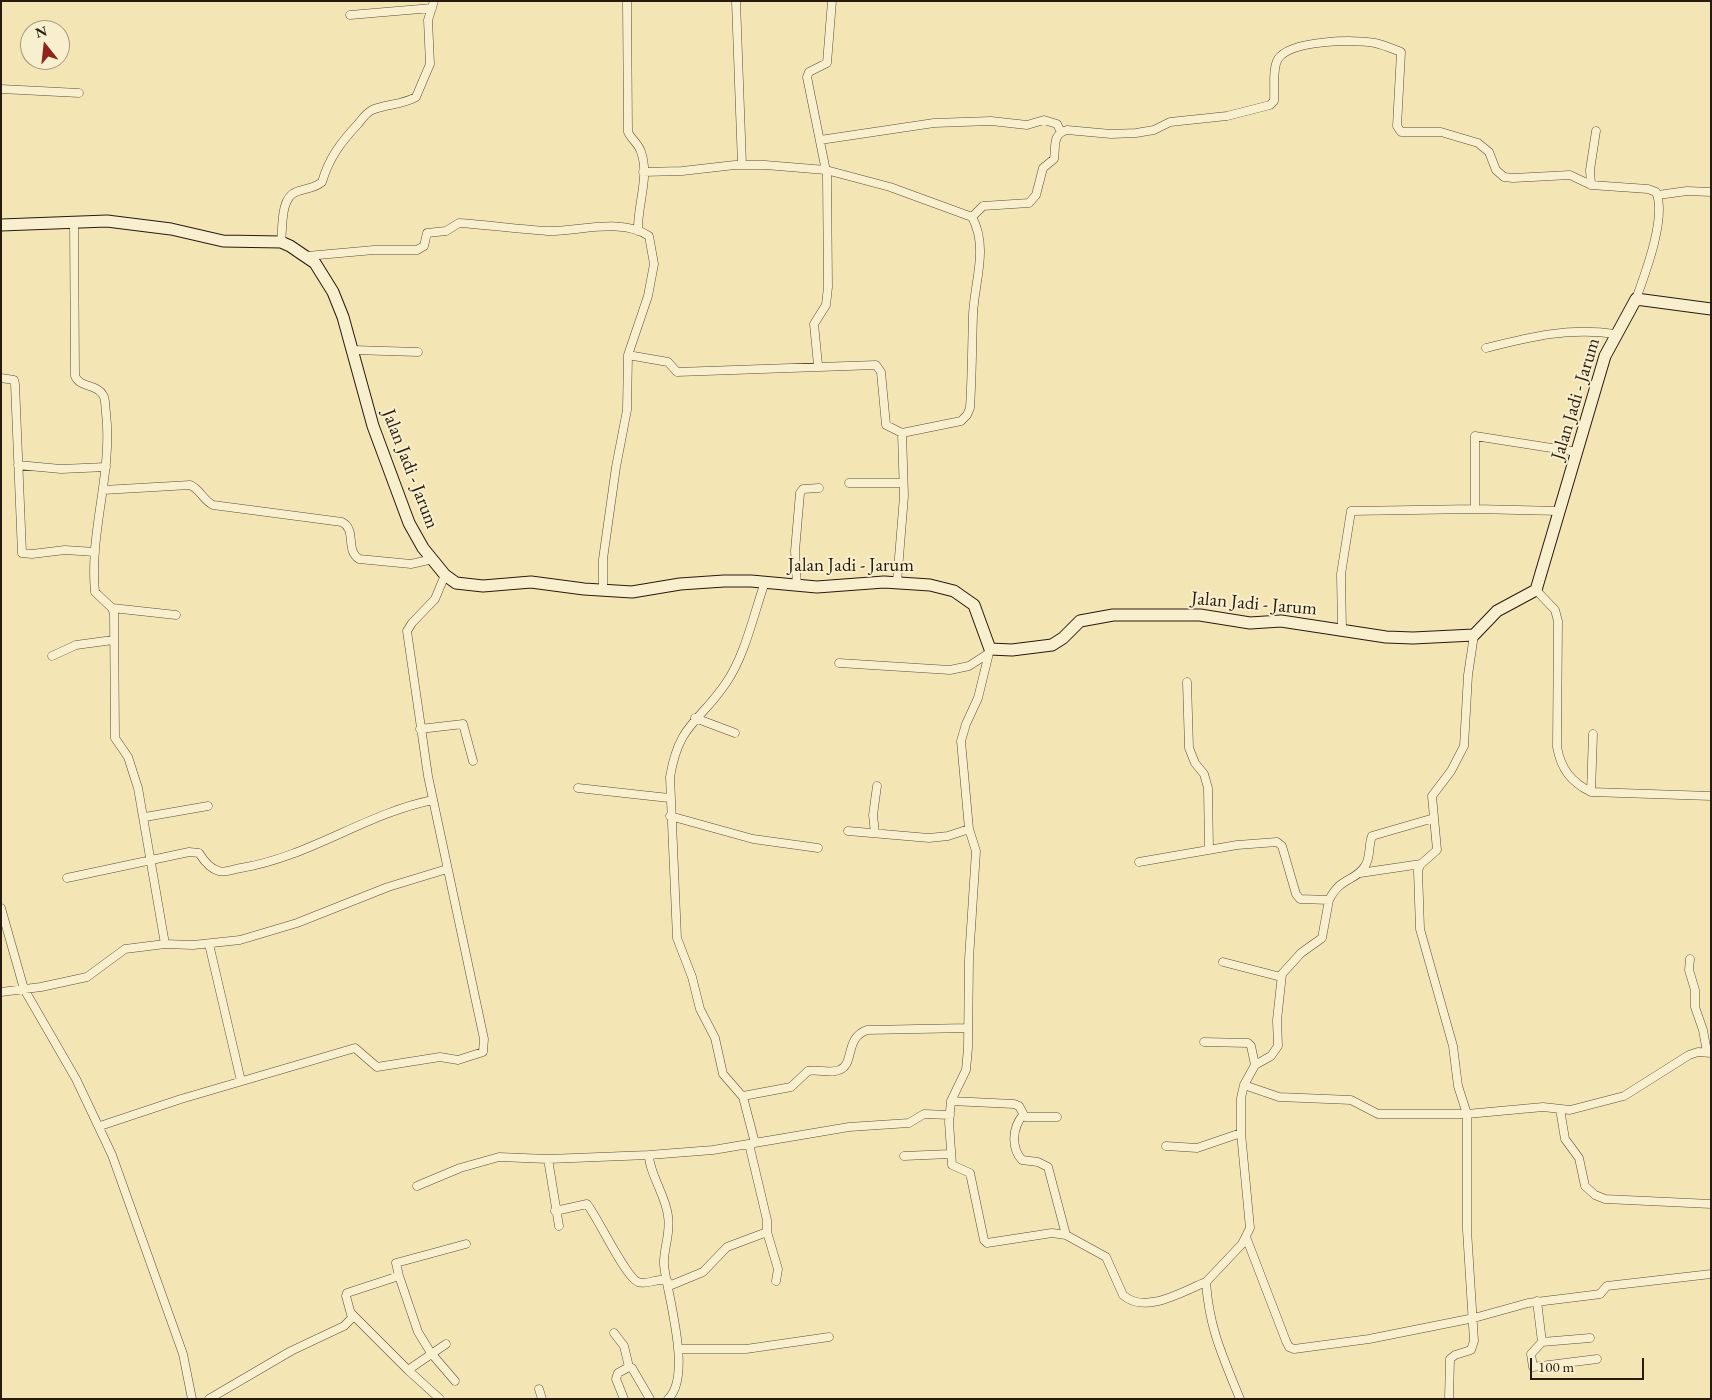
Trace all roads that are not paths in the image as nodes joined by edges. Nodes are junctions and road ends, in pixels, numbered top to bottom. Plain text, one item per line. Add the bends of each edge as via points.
1 (627, 1) edge
2 (736, 1) edge
3 (832, 1) edge
4 (433, 5) edge
5 (350, 15) dead end
6 (1, 89) edge
7 (79, 93) dead end
8 (1596, 130) dead end
9 (1062, 132) junction
10 (820, 140) junction
11 (742, 165) junction
12 (826, 170) junction
13 (643, 172) junction
14 (1592, 185) junction
15 (1711, 192) edge
16 (1658, 195) junction
17 (972, 217) junction
18 (74, 222) junction
19 (1, 225) edge
20 (638, 231) junction
21 (281, 242) junction
22 (307, 256) junction
23 (1636, 299) junction
24 (1711, 309) edge
25 (1615, 334) junction
26 (1486, 348) dead end
27 (353, 350) junction
28 (418, 352) dead end
29 (628, 355) junction
30 (818, 365) junction
31 (1, 378) edge
32 (902, 433) junction
33 (1577, 452) junction
34 (18, 465) junction
35 (106, 467) junction
36 (849, 483) dead end
37 (903, 483) junction
38 (819, 488) dead end
39 (104, 490) junction
40 (1475, 509) junction
41 (1560, 511) junction
42 (95, 552) junction
43 (433, 559) junction
44 (445, 575) junction
45 (765, 582) junction
46 (897, 582) junction
47 (797, 586) junction
48 (1536, 590) junction
49 (603, 591) junction
50 (112, 608) junction
51 (176, 615) dead end
52 (1342, 630) junction
53 (1474, 635) junction
54 (113, 640) junction
55 (990, 651) junction
56 (52, 656) dead end
57 (839, 663) dead end
58 (1187, 682) dead end
59 (695, 718) junction
60 (420, 729) junction
61 (735, 733) dead end
62 (1593, 734) dead end
63 (473, 761) dead end
64 (877, 786) dead end
65 (578, 788) dead end
66 (1591, 792) junction
67 (1711, 796) edge
68 (670, 798) junction
69 (433, 800) junction
70 (208, 806) dead end
71 (670, 816) junction
72 (145, 817) junction
73 (1434, 818) junction
74 (969, 829) junction
75 (848, 831) dead end
76 (875, 833) junction
77 (818, 848) dead end
78 (1208, 850) junction
79 (151, 858) junction
80 (1139, 862) dead end
81 (1421, 864) junction
82 (447, 869) junction
83 (1360, 873) junction
84 (66, 878) dead end
85 (1329, 900) junction
86 (1, 908) edge
87 (165, 944) junction
88 (209, 944) junction
89 (1690, 959) dead end
90 (1224, 962) dead end
91 (1281, 977) junction
92 (24, 989) junction
93 (1, 992) edge
94 (968, 1028) junction
95 (1204, 1042) dead end
96 (1709, 1053) edge
97 (1255, 1065) junction
98 (241, 1081) junction
99 (1244, 1085) junction
100 (743, 1096) junction
101 (951, 1102) junction
102 (1560, 1109) junction
103 (1467, 1114) junction
104 (950, 1115) junction
105 (1023, 1115) junction
106 (1057, 1117) dead end
107 (100, 1126) junction
108 (1241, 1133) junction
109 (752, 1143) junction
110 (1166, 1146) dead end
111 (950, 1154) junction
112 (649, 1155) junction
113 (904, 1156) dead end
114 (548, 1160) junction
115 (417, 1186) dead end
116 (1711, 1204) edge
117 (555, 1211) junction
118 (559, 1226) dead end
119 (767, 1232) junction
120 (1066, 1235) junction
121 (1246, 1237) junction
122 (466, 1244) dead end
123 (1711, 1274) edge
124 (399, 1276) junction
125 (776, 1281) dead end
126 (1206, 1282) junction
127 (668, 1284) junction
128 (1537, 1301) junction
129 (352, 1314) junction
130 (1474, 1318) junction
131 (614, 1333) dead end
132 (829, 1337) dead end
133 (1590, 1338) dead end
134 (1542, 1342) junction
135 (446, 1344) dead end
136 (678, 1350) junction
137 (431, 1353) junction
138 (1597, 1359) dead end
139 (629, 1367) junction
140 (408, 1370) junction
141 (455, 1381) dead end
142 (539, 1389) dead end
143 (192, 1399) edge
144 (209, 1399) edge
145 (440, 1399) edge
146 (542, 1399) edge
147 (624, 1399) edge
148 (650, 1399) edge
149 (669, 1399) edge
150 (1240, 1399) edge
151 (1449, 1399) edge

1 - 13 street via 628,132 641,149
2 - 11 street
3 - 10 street via 827,63 809,72 807,77
4 - 5 street
4 - 21 street via 428,20 430,64 416,97 367,113 334,152 322,182 295,192 287,201
6 - 7 street
8 - 14 street via 1590,170
9 - 10 street via 1057,124 1044,120 1027,125 961,122 909,126
9 - 14 street via 1136,133 1154,130 1170,122 1227,116 1270,105 1274,101 1276,64 1282,55 1290,50 1327,42 1367,42 1401,52 1397,126 1401,132 1441,132 1478,142 1489,152 1496,170 1504,176 1570,175
9 - 17 street via 1056,138 1054,159 1042,170 1032,201 983,206
10 - 12 street
11 - 12 street
11 - 13 street
12 - 17 street via 890,187
12 - 30 street via 829,271 826,305 814,324
13 - 20 street
14 - 16 street via 1648,189
15 - 16 street
16 - 23 street via 1659,216
17 - 32 street via 979,238 979,270 973,313 970,408 961,421
18 - 19 street, Jalan Jadi - Jarum
18 - 21 street, Jalan Jadi - Jarum via 123,222 223,241
18 - 35 street via 75,376 79,382 103,395 107,422
20 - 22 street via 608,227 546,230 459,223 446,231 427,233 420,249
20 - 29 street via 649,236 654,264 648,296
21 - 22 street, Jalan Jadi - Jarum
22 - 27 street, Jalan Jadi - Jarum via 321,270 337,302
23 - 24 street
23 - 25 street, Jalan Jadi - Jarum
25 - 26 street via 1589,330 1559,331
25 - 33 street, Jalan Jadi - Jarum via 1605,356
27 - 28 street
27 - 43 street, Jalan Jadi - Jarum via 373,426 409,523
29 - 30 street via 668,362 676,372 749,371
29 - 49 street via 627,410 616,467
30 - 32 street via 878,365 882,372 886,424
31 - 34 street via 15,381
32 - 37 street
33 - 40 street via 1475,436
33 - 41 street, Jalan Jadi - Jarum
34 - 35 street via 61,469
34 - 42 street via 22,553
35 - 39 street
36 - 37 street
37 - 46 street
38 - 47 street via 803,489 800,493 795,551
39 - 42 street
39 - 43 street via 190,485 213,505 342,522 350,529 353,552 359,559 411,564
40 - 41 street
40 - 52 street via 1351,511 1341,574
41 - 48 street, Jalan Jadi - Jarum
42 - 50 street via 95,592
43 - 44 street, Jalan Jadi - Jarum
44 - 49 street, Jalan Jadi - Jarum via 464,585 531,582
44 - 60 street via 435,599 407,631
45 - 47 street, Jalan Jadi - Jarum
45 - 49 street, Jalan Jadi - Jarum via 724,581 680,584 646,591
45 - 59 street via 734,669
46 - 47 street, Jalan Jadi - Jarum via 817,588
46 - 55 street, Jalan Jadi - Jarum via 930,585 954,591 966,598 978,611
48 - 53 street via 1497,611
48 - 66 street via 1555,610 1558,621 1559,761 1578,786
50 - 51 street
50 - 54 street
52 - 53 street, Jalan Jadi - Jarum via 1413,638
52 - 55 street, Jalan Jadi - Jarum via 1281,621 1250,623 1200,615 1113,615 1080,620 1052,645
53 - 73 street via 1464,746 1451,771 1432,796
54 - 56 street via 76,645
54 - 72 street via 115,738 128,757
55 - 57 street via 969,666 950,670
55 - 74 street via 978,698 961,741
58 - 78 street via 1190,748 1208,788
59 - 61 street
59 - 68 street via 681,736 673,756
60 - 63 street via 463,724
60 - 69 street
62 - 66 street
64 - 76 street via 873,815
65 - 68 street
66 - 67 street
68 - 71 street
69 - 79 street via 401,807 300,851 254,866 218,871 196,852
69 - 82 street
70 - 72 street
71 - 77 street via 754,839
71 - 100 street via 677,938 700,1009 715,1038 723,1074
72 - 79 street
73 - 81 street via 1437,850
73 - 83 street via 1372,836 1369,858
74 - 76 street via 929,838
74 - 94 street via 976,847
75 - 76 street
78 - 80 street
78 - 85 street via 1277,842 1282,846 1300,899
79 - 84 street
79 - 87 street
81 - 83 street
81 - 103 street via 1418,869 1420,929 1451,1039 1458,1086
82 - 88 street via 388,887 257,936
82 - 98 street via 484,1039 482,1053 458,1060 440,1057 377,1067 355,1048
83 - 85 street via 1337,886
85 - 91 street via 1322,938 1291,962
86 - 92 street
87 - 88 street
87 - 92 street via 125,949 87,977
88 - 98 street
89 - 96 street via 1695,1007
90 - 91 street
91 - 97 street via 1278,1046 1271,1056
92 - 93 street
92 - 107 street
94 - 100 street via 867,1030 858,1033 840,1070 808,1071 791,1087
94 - 101 street via 966,1070
95 - 97 street via 1248,1043
96 - 102 street via 1689,1055 1614,1100 1570,1110
97 - 99 street
98 - 107 street
99 - 103 street via 1279,1097 1351,1100 1378,1114
99 - 108 street
100 - 109 street
101 - 104 street
101 - 105 street via 1014,1104 1019,1106
102 - 103 street
102 - 116 street via 1566,1139 1579,1158 1585,1186 1595,1195 1605,1199
103 - 130 street via 1467,1230
104 - 109 street via 924,1114 909,1123 848,1127
104 - 111 street
105 - 106 street
105 - 120 street via 1016,1125 1016,1151 1022,1160 1048,1167
107 - 143 street via 183,1354
108 - 110 street via 1197,1148
108 - 121 street via 1250,1216
109 - 112 street
109 - 119 street
111 - 113 street
111 - 120 street via 954,1167 970,1173 986,1243
112 - 114 street
112 - 127 street via 663,1192 668,1217 669,1233 664,1257
114 - 115 street via 499,1157
114 - 117 street
117 - 118 street
117 - 127 street via 587,1204 632,1278 638,1282 657,1280
119 - 125 street via 778,1269
119 - 127 street via 727,1247 703,1272
120 - 126 street via 1106,1257 1123,1295 1132,1300 1153,1302
121 - 126 street
121 - 130 street via 1289,1347 1369,1340
122 - 124 street via 396,1263
123 - 128 street via 1607,1286 1598,1294
124 - 129 street via 347,1293
124 - 137 street via 418,1332
126 - 150 street via 1209,1316 1216,1341
127 - 136 street
128 - 130 street
128 - 134 street
129 - 140 street
129 - 144 street via 344,1326 291,1351
130 - 151 street via 1473,1348 1452,1357 1449,1362
131 - 139 street via 624,1346
132 - 136 street via 746,1349
133 - 134 street
134 - 138 street via 1531,1354 1533,1367
135 - 137 street
136 - 149 street via 676,1384
137 - 140 street
137 - 141 street
139 - 147 street via 618,1373 616,1379
139 - 148 street
140 - 145 street
142 - 146 street

